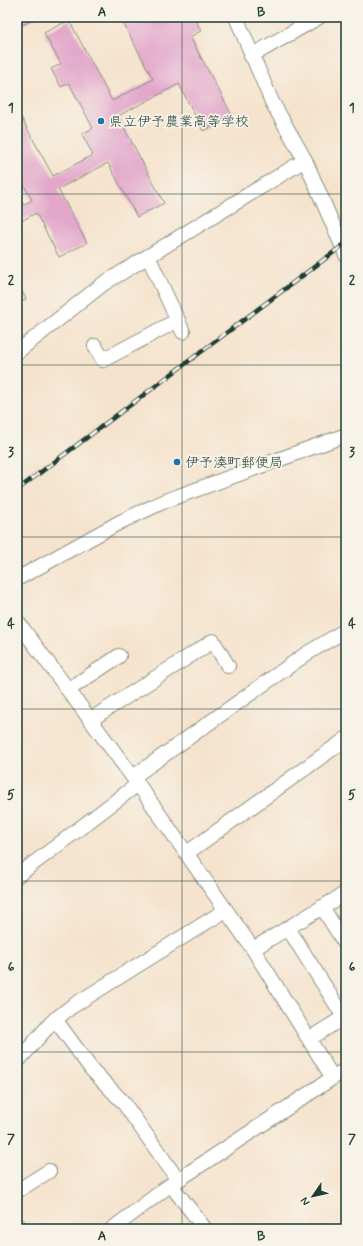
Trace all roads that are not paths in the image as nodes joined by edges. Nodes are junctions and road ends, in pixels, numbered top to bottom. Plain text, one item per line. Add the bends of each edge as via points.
1 (236, 17) edge
2 (319, 17) edge
3 (251, 56) junction
4 (305, 160) junction
5 (346, 255) edge
6 (148, 256) junction
7 (94, 346) dead end
8 (17, 352) edge
9 (346, 434) edge
10 (17, 579) edge
11 (17, 621) edge
12 (346, 630) edge
13 (119, 656) dead end
14 (228, 666) dead end
15 (68, 690) junction
16 (90, 720) junction
17 (346, 739) edge
18 (136, 781) junction
19 (187, 854) junction
20 (17, 876) edge
21 (346, 893) edge
22 (322, 907) junction
23 (226, 910) junction
24 (288, 928) junction
25 (346, 946) edge
26 (253, 949) junction
27 (345, 1016) edge
28 (55, 1019) junction
29 (309, 1039) junction
30 (17, 1062) edge
31 (346, 1069) edge
32 (333, 1078) junction
33 (49, 1171) dead end
34 (174, 1182) junction
35 (17, 1191) edge
36 (17, 1226) edge
37 (19, 1229) edge
38 (112, 1229) edge
39 (205, 1229) edge

1 - 3 street
2 - 3 street
3 - 4 street via 272,102
4 - 5 street
4 - 6 street
6 - 7 street via 180,326 103,360
6 - 8 street via 103,284
9 - 10 street via 165,501 120,522
11 - 15 street
12 - 18 street via 306,654
13 - 15 street
14 - 16 street via 213,641
15 - 16 street
16 - 18 street
17 - 19 street
18 - 19 street
18 - 20 street
19 - 23 street
21 - 22 street
22 - 24 street
22 - 25 street
23 - 26 street
23 - 28 street
24 - 26 street
24 - 27 street
26 - 29 street
27 - 29 street
28 - 30 street
28 - 34 street via 92,1070 123,1102
29 - 32 street
31 - 32 street
32 - 34 street
33 - 35 street
34 - 38 street
34 - 39 street
36 - 37 street

